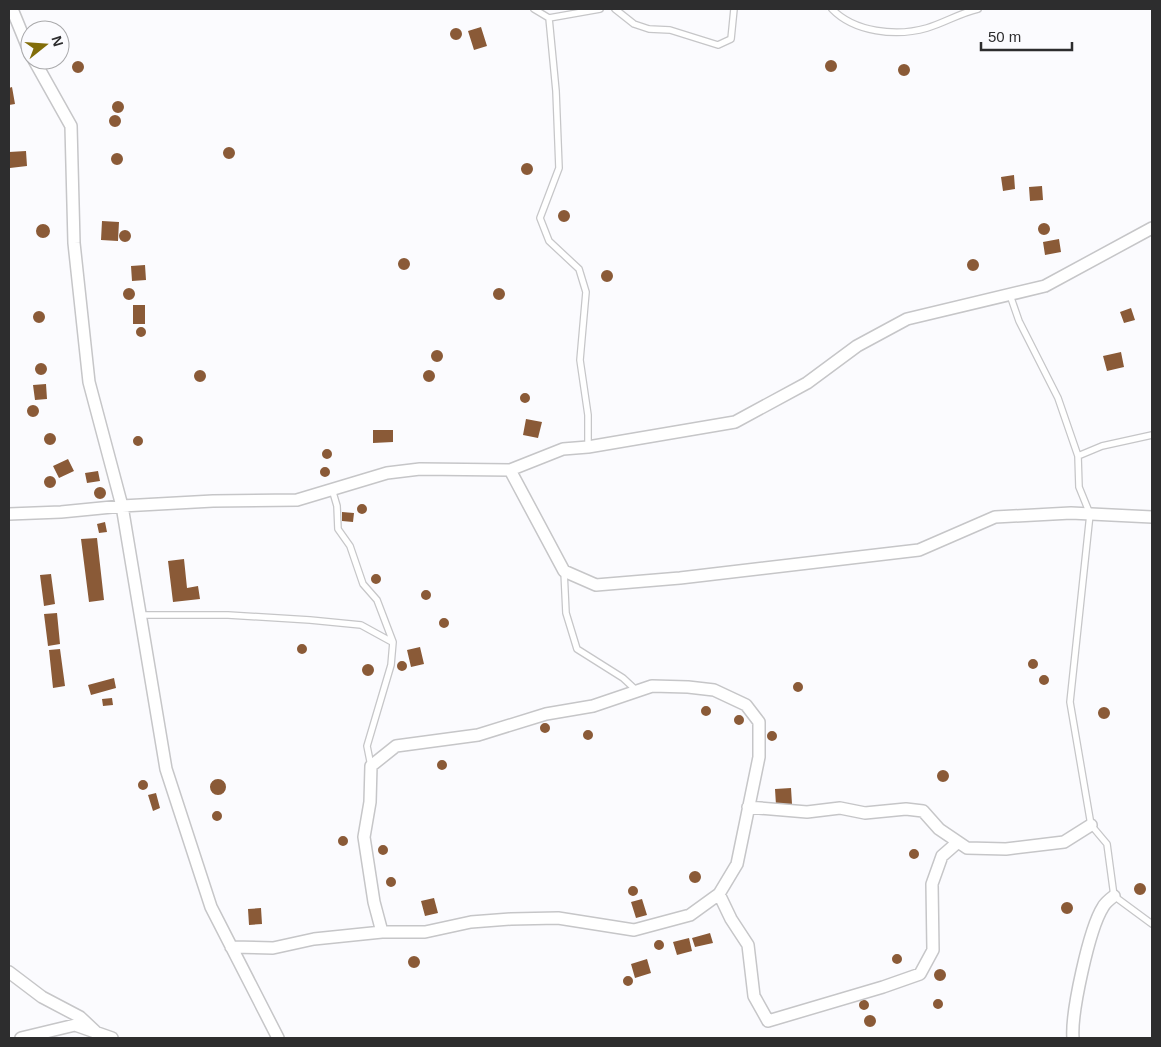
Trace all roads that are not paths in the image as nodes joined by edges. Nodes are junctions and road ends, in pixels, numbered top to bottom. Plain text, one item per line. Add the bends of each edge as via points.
1 (534, 9) edge
2 (600, 9) edge
3 (615, 9) edge
4 (734, 9) edge
5 (832, 9) edge
6 (978, 9) edge
7 (12, 13) edge
8 (549, 18) junction
9 (20, 31) edge
10 (40, 70) edge
11 (1152, 228) edge
12 (1010, 295) junction
13 (1152, 435) edge
14 (588, 447) junction
15 (1078, 456) junction
16 (510, 470) junction
17 (332, 490) junction
18 (122, 506) junction
19 (9, 514) edge
20 (1090, 514) junction
21 (1152, 517) edge
22 (564, 571) junction
23 (139, 616) junction
24 (393, 642) junction
25 (637, 691) junction
26 (371, 766) junction
27 (748, 807) junction
28 (1090, 825) junction
29 (958, 842) junction
30 (719, 894) junction
31 (1114, 896) junction
32 (1152, 924) edge
33 (382, 932) junction
34 (231, 947) junction
35 (9, 972) edge
36 (97, 1033) junction
37 (21, 1038) edge
38 (112, 1038) edge
39 (278, 1038) edge
40 (1073, 1038) edge

1 - 8 lane
2 - 8 lane
3 - 4 lane via 634,24 670,30 718,45 731,39
5 - 6 lane via 864,29 904,31 927,28
7 - 9 street
8 - 14 lane via 559,168 540,218 549,241 579,269 586,292 580,360 588,414
10 - 18 street via 71,126 74,243 89,382
11 - 12 street via 1045,286
12 - 14 street via 907,319 857,346 806,383 735,422
12 - 15 lane via 1019,321 1058,398
13 - 15 lane via 1102,446
14 - 16 street via 564,449
15 - 20 lane via 1079,487
16 - 17 street via 420,469 387,473
16 - 22 street
17 - 18 street via 297,500
17 - 24 lane via 337,506 338,529 350,546 363,584 378,600
18 - 19 street
18 - 23 street
20 - 21 street
20 - 22 street via 995,517 919,550 680,578 596,585
20 - 28 lane via 1070,702
22 - 25 lane via 566,613 577,649 623,678
23 - 24 lane via 228,614 310,620 361,626
23 - 34 street via 166,769 211,907
24 - 26 lane via 391,665 367,746
25 - 26 street via 593,706 546,714 478,735 396,746
25 - 27 street via 652,686 688,686 714,690 746,705 759,722 759,757
26 - 33 street via 370,802 364,836
27 - 29 street via 807,812 840,808 865,813 906,809 923,811 939,829
27 - 30 street via 737,864
28 - 29 street via 1064,842 1006,849 967,848
28 - 31 lane via 1106,844
29 - 30 street via 942,856 932,884 933,950 920,974 768,1021 754,996 748,945 730,919
30 - 33 street via 690,915 634,930 558,918 472,922 425,932
31 - 32 lane
31 - 40 street via 1103,907 1082,970 1072,1026
33 - 34 street via 314,939 272,948
34 - 39 street
35 - 36 street via 42,997 80,1017
36 - 37 street via 75,1025
36 - 38 street

